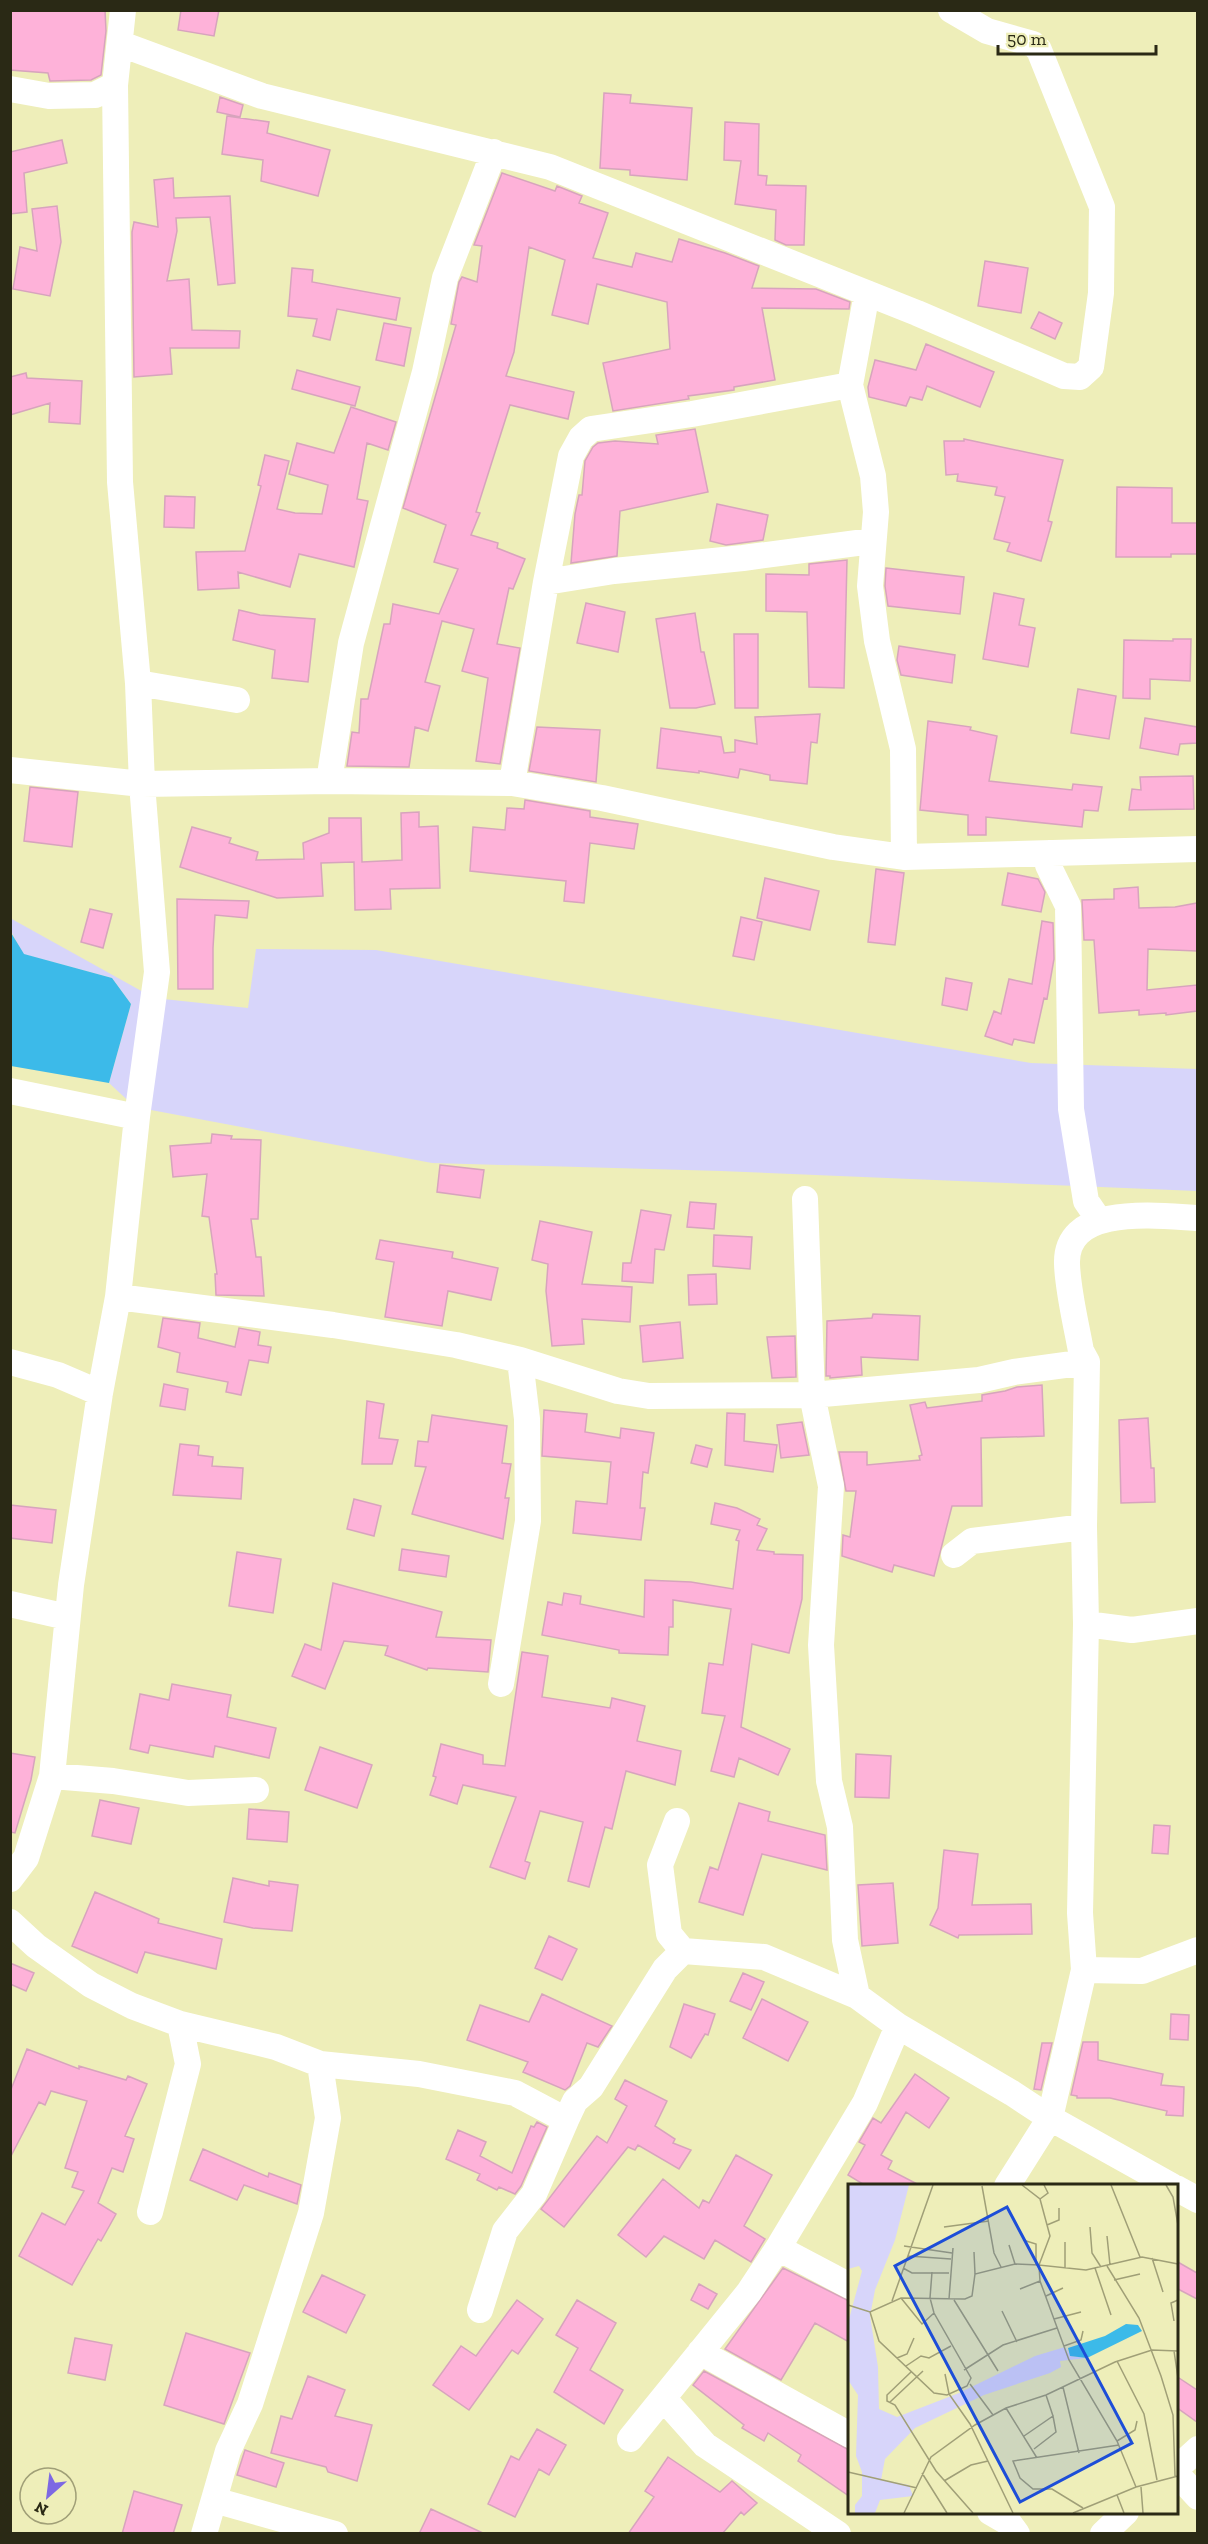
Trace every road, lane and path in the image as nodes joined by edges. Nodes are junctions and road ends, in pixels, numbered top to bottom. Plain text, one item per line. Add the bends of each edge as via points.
1 (123, 10) edge
2 (951, 10) edge
3 (121, 44) junction
4 (116, 85) junction
5 (10, 89) edge
6 (494, 152) junction
7 (867, 293) junction
8 (850, 385) junction
9 (872, 541) junction
10 (546, 582) junction
11 (138, 683) junction
12 (237, 700) dead end
13 (10, 770) edge
14 (329, 781) junction
15 (142, 783) junction
16 (513, 783) junction
17 (1197, 849) edge
18 (1050, 853) junction
19 (904, 857) junction
20 (10, 1091) edge
21 (137, 1117) junction
22 (805, 1199) dead end
23 (1197, 1218) edge
24 (1099, 1220) junction
25 (118, 1297) junction
26 (520, 1360) junction
27 (10, 1362) edge
28 (1087, 1362) junction
29 (100, 1393) junction
30 (812, 1395) junction
31 (1084, 1527) junction
32 (954, 1555) dead end
33 (10, 1604) edge
34 (67, 1617) junction
35 (1197, 1621) edge
36 (1086, 1624) junction
37 (501, 1684) dead end
38 (52, 1776) junction
39 (256, 1790) dead end
40 (677, 1821) dead end
41 (10, 1879) edge
42 (10, 1922) edge
43 (1197, 1950) edge
44 (683, 1951) junction
45 (1084, 1970) junction
46 (857, 1996) junction
47 (180, 2024) junction
48 (898, 2026) junction
49 (321, 2064) junction
50 (1050, 2118) junction
51 (566, 2120) junction
52 (1008, 2184) edge
53 (1168, 2184) edge
54 (1178, 2189) edge
55 (1197, 2200) edge
56 (150, 2211) dead end
57 (778, 2248) junction
58 (848, 2285) edge
59 (480, 2310) dead end
60 (700, 2352) junction
61 (664, 2399) junction
62 (848, 2434) edge
63 (630, 2439) dead end
64 (1197, 2449) edge
65 (1178, 2469) edge
66 (1178, 2473) edge
67 (1197, 2497) edge
68 (214, 2500) junction
69 (993, 2514) edge
70 (1124, 2514) edge
71 (204, 2534) edge
72 (335, 2534) edge
73 (838, 2534) edge
74 (1017, 2534) edge
75 (1103, 2534) edge

1 - 3 street
2 - 7 street via 987,31 1034,44 1039,50 1102,207 1101,293 1091,367 1080,377 1064,376
3 - 4 street
3 - 6 street via 262,96
4 - 5 street via 95,95 49,96
4 - 11 street via 120,482
6 - 7 street via 550,166
6 - 14 street via 445,278 425,372 351,643
7 - 8 street
8 - 9 street via 873,476 876,512
8 - 10 street via 591,429 571,456
9 - 10 street
9 - 19 street via 870,586 877,641 903,749
10 - 16 street
11 - 12 street
11 - 15 street
13 - 15 street
14 - 15 street
14 - 16 street
15 - 21 street via 157,972
16 - 19 street via 833,847
17 - 18 street
18 - 19 street
18 - 24 street via 1048,865 1068,906 1071,1109 1086,1201
20 - 21 street
21 - 25 street
22 - 30 street
23 - 24 street via 1136,1214
24 - 28 street via 1079,1232 1070,1245 1067,1263 1081,1351
25 - 26 street via 333,1325
25 - 29 street
26 - 30 street via 618,1391 649,1396
26 - 37 street via 527,1419 528,1521
27 - 29 street via 58,1375
28 - 30 street via 979,1380
28 - 31 street
29 - 34 street
30 - 46 street via 831,1486 821,1645 828,1781 840,1827 845,1940
31 - 32 street via 972,1541
31 - 36 street
33 - 34 street
34 - 38 street
35 - 36 street via 1132,1630
36 - 45 street via 1080,1912
38 - 39 street via 188,1793
38 - 41 street via 26,1858
40 - 44 street via 660,1865 669,1934
42 - 47 street via 91,1985
43 - 45 street via 1142,1971
44 - 46 street via 764,1957
44 - 51 street via 665,1969
45 - 50 street
46 - 48 street
47 - 49 street via 276,2047
47 - 56 street via 188,2064
48 - 50 street
48 - 57 street via 865,2103
49 - 51 street via 419,2074 515,2093
49 - 68 street via 328,2118 311,2213 250,2404 228,2451
50 - 52 street
50 - 53 street
51 - 59 street via 534,2194 505,2231
54 - 55 street
57 - 58 street
57 - 60 street via 749,2292
60 - 61 street
60 - 62 street
61 - 63 street
61 - 73 street via 705,2445
64 - 65 street
66 - 67 street
68 - 71 street
68 - 72 street
69 - 74 street via 1009,2523
70 - 75 street

